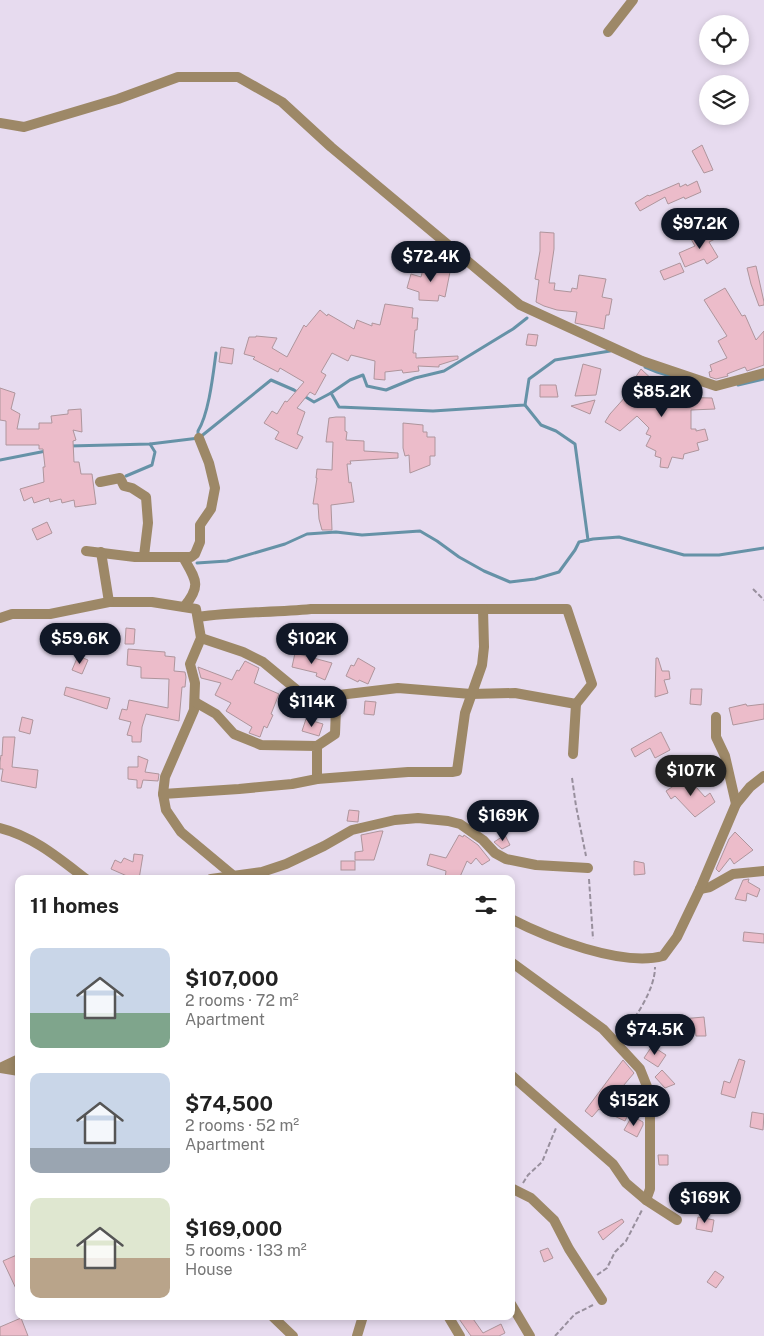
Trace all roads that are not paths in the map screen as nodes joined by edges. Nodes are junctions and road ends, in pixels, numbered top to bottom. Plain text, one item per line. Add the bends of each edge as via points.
1 (633, 0) edge
2 (608, 32) dead end
3 (0, 123) edge
4 (764, 373) edge
5 (199, 438) dead end
6 (100, 482) dead end
7 (86, 550) dead end
8 (100, 552) junction
9 (144, 556) junction
10 (183, 557) junction
11 (109, 602) junction
12 (184, 607) junction
13 (483, 609) junction
14 (198, 617) junction
15 (0, 618) edge
16 (200, 638) junction
17 (471, 694) junction
18 (195, 702) junction
19 (338, 702) junction
20 (576, 704) junction
21 (716, 717) dead end
22 (317, 746) junction
23 (573, 754) dead end
24 (764, 776) edge
25 (317, 779) junction
26 (163, 794) junction
27 (736, 804) junction
28 (0, 828) edge
29 (588, 868) dead end
30 (764, 871) edge
31 (81, 875) edge
32 (233, 875) edge
33 (246, 875) edge
34 (700, 889) junction
35 (515, 922) edge
36 (515, 965) edge
37 (15, 1060) edge
38 (0, 1068) edge
39 (15, 1070) edge
40 (515, 1079) edge
41 (515, 1190) edge
42 (646, 1200) junction
43 (677, 1220) dead end
44 (602, 1300) road end
45 (515, 1311) edge
46 (276, 1320) edge
47 (362, 1320) edge
48 (450, 1320) edge
49 (293, 1336) edge
50 (357, 1336) edge
51 (460, 1336) edge
52 (530, 1336) edge

1 - 2 street
3 - 4 street via 24,127 178,77 238,77 282,102 520,305 642,361 716,386
5 - 10 street via 215,488 212,509 200,525 200,542 195,554
6 - 9 street via 120,478 124,486 146,497 148,523
7 - 8 street
8 - 9 street
8 - 11 street
9 - 10 street
10 - 12 street via 196,582 194,595
11 - 12 street via 152,602
11 - 15 street via 50,614 12,614
12 - 14 street via 196,609
13 - 14 street via 312,610
13 - 17 street via 482,665
13 - 20 street via 567,609 592,684
14 - 16 street
16 - 18 street via 190,664
16 - 19 street via 263,662 304,695 322,694
17 - 19 street via 398,688 339,695
17 - 20 street via 515,693
17 - 25 street via 463,722 457,770
18 - 22 street via 216,714 234,734 261,745
18 - 26 street via 165,777
19 - 22 street via 335,734
20 - 23 street
21 - 27 street via 716,737 725,756
22 - 25 street
24 - 27 street
25 - 26 street via 292,784
26 - 32 street via 166,810 181,832
27 - 34 street
28 - 31 street via 15,832 50,852
29 - 33 street via 536,865 506,859 460,824 418,818 352,830 286,864
30 - 34 street via 733,874
34 - 35 street via 676,937 663,956 654,958 593,951 540,934
36 - 42 street via 603,1029 640,1069 650,1094 650,1189
37 - 38 street
38 - 39 street
40 - 42 street via 613,1164 626,1183
41 - 44 street via 531,1198 554,1220
42 - 43 street
45 - 52 street
46 - 49 street
47 - 50 street
48 - 51 street

